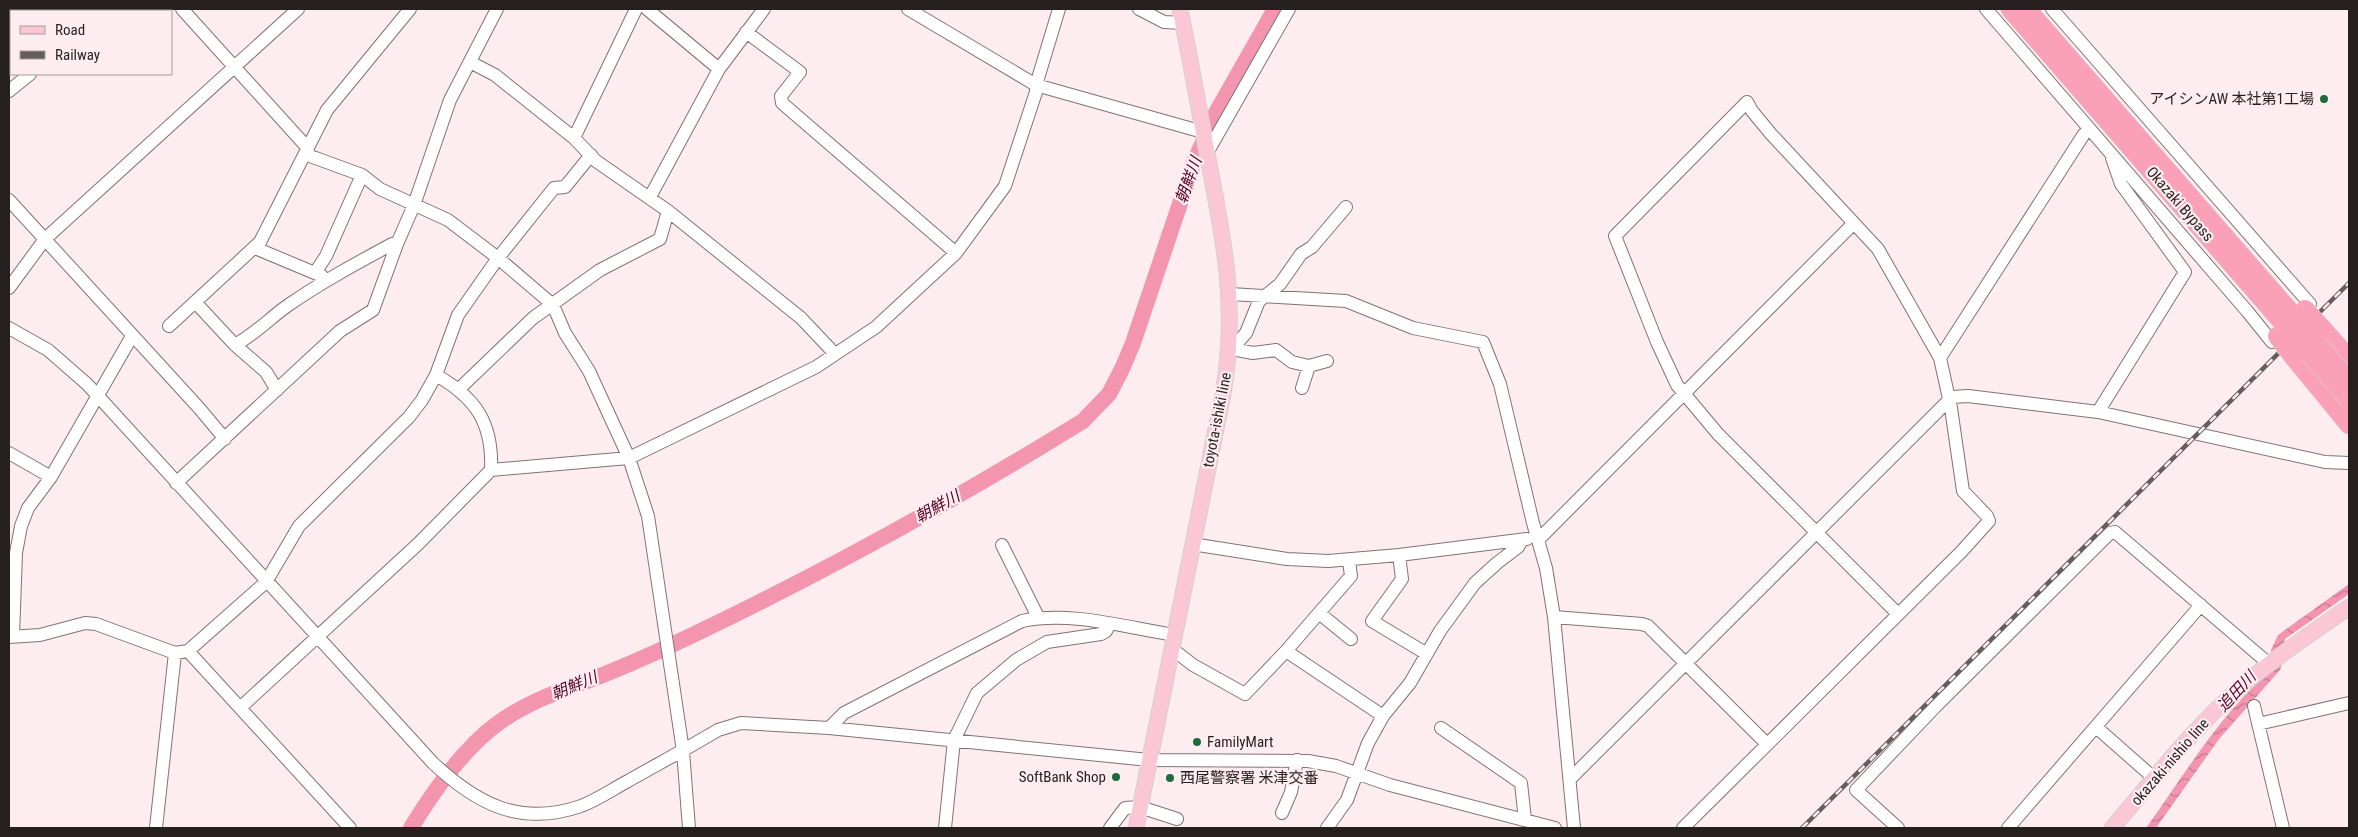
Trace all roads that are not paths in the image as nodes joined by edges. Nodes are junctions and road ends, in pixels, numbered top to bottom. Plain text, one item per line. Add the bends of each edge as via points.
1 (182, 9) edge
2 (298, 9) edge
3 (410, 9) edge
4 (497, 9) edge
5 (636, 9) edge
6 (646, 9) edge
7 (764, 9) edge
8 (908, 9) edge
9 (1058, 9) edge
10 (1138, 9) edge
11 (1289, 9) edge
12 (1986, 9) edge
13 (2010, 9) edge
14 (2027, 9) edge
15 (2052, 9) edge
16 (1181, 16) edge
17 (746, 32) junction
18 (470, 62) junction
19 (234, 66) junction
20 (719, 69) junction
21 (29, 75) edge
22 (1036, 86) junction
23 (9, 91) edge
24 (1203, 128) junction
25 (2084, 134) dead end
26 (574, 138) junction
27 (307, 148) junction
28 (1207, 151) junction
29 (2110, 153) junction
30 (591, 155) junction
31 (362, 176) junction
32 (650, 197) junction
33 (9, 200) edge
34 (414, 204) junction
35 (1346, 207) dead end
36 (668, 211) junction
37 (1853, 224) junction
38 (45, 239) junction
39 (397, 244) junction
40 (255, 248) junction
41 (956, 253) junction
42 (498, 258) junction
43 (315, 274) junction
44 (326, 282) junction
45 (9, 288) edge
46 (1230, 294) junction
47 (1265, 295) junction
48 (195, 302) junction
49 (553, 306) junction
50 (2291, 323) junction
51 (169, 326) dead end
52 (2327, 327) junction
53 (9, 328) edge
54 (132, 336) junction
55 (235, 345) junction
56 (2349, 345) edge
57 (1231, 350) junction
58 (835, 354) junction
59 (1940, 358) junction
60 (2349, 358) edge
61 (2292, 360) junction
62 (1327, 361) dead end
63 (1309, 366) junction
64 (436, 375) junction
65 (2349, 380) edge
66 (1302, 388) dead end
67 (459, 389) junction
68 (277, 390) junction
69 (1683, 393) junction
70 (98, 395) junction
71 (1949, 399) junction
72 (2349, 400) edge
73 (2098, 412) junction
74 (2349, 425) edge
75 (2349, 436) edge
76 (224, 439) junction
77 (9, 453) edge
78 (629, 458) junction
79 (2349, 463) edge
80 (491, 470) junction
81 (51, 477) junction
82 (176, 483) junction
83 (1815, 532) junction
84 (1538, 538) junction
85 (1522, 540) junction
86 (1192, 544) junction
87 (1002, 545) dead end
88 (1399, 555) junction
89 (1349, 561) junction
90 (266, 582) junction
91 (2201, 606) junction
92 (2349, 608) edge
93 (1319, 613) junction
94 (1898, 614) junction
95 (1554, 617) junction
96 (1038, 618) junction
97 (1109, 625) junction
98 (11, 637) edge
99 (318, 637) junction
100 (1351, 639) dead end
101 (1173, 641) junction
102 (188, 651) junction
103 (1286, 651) junction
104 (175, 653) junction
105 (1427, 654) junction
106 (2273, 660) junction
107 (1686, 663) junction
108 (2349, 703) edge
109 (2254, 706) dead end
110 (240, 708) junction
111 (1382, 716) junction
112 (2258, 724) junction
113 (829, 728) junction
114 (1441, 728) dead end
115 (2096, 728) junction
116 (954, 740) junction
117 (1767, 744) junction
118 (683, 751) junction
119 (1149, 760) junction
120 (1298, 760) junction
121 (1356, 774) junction
122 (2155, 779) junction
123 (1570, 780) junction
124 (1140, 807) junction
125 (1282, 813) dead end
126 (1177, 819) dead end
127 (1524, 820) junction
128 (156, 828) edge
129 (350, 828) edge
130 (689, 828) edge
131 (944, 828) edge
132 (1110, 828) edge
133 (1136, 828) edge
134 (1327, 828) edge
135 (1555, 828) edge
136 (1574, 828) edge
137 (1683, 828) edge
138 (1898, 828) edge
139 (2008, 828) edge
140 (2112, 828) edge
141 (2283, 828) edge

1 - 19 street
2 - 19 street
3 - 27 street via 327,110
4 - 18 street
5 - 26 street
6 - 20 street
7 - 17 street
8 - 22 street
9 - 22 street
10 - 16 street via 1164,22
11 - 28 street
12 - 29 street via 2066,92
13 - 50 highway, Okazaki Bypass via 2118,134
14 - 50 highway, Okazaki Bypass via 2159,161 2217,215
15 - 50 street
16 - 24 main road, toyota-ishiki line
17 - 20 street
17 - 41 street via 800,72 781,96 782,103
18 - 26 street via 495,75
18 - 34 street via 450,100
19 - 27 street
19 - 38 street
20 - 32 street
21 - 23 street
22 - 24 street
22 - 41 street via 1005,186
24 - 28 main road, toyota-ishiki line
25 - 59 street
26 - 30 street
27 - 31 street via 310,156
27 - 40 street
28 - 46 main road, toyota-ishiki line via 1226,250
29 - 50 street
29 - 73 street via 2121,184 2185,272
30 - 32 street
30 - 42 street via 565,188 554,188
31 - 34 street via 380,189
31 - 43 street
32 - 36 street
33 - 38 street
34 - 39 street
34 - 42 street via 448,220
35 - 47 street via 1312,247 1301,254 1280,284
36 - 49 street via 660,239 600,270
36 - 58 street via 801,318
37 - 59 street via 1878,249
37 - 69 street
37 - 69 street via 1771,134 1747,102 1615,236 1657,342
38 - 45 street
38 - 54 street
39 - 44 street
39 - 68 street via 372,312 340,332
40 - 43 street
40 - 48 street
41 - 58 street via 876,327
42 - 49 street
42 - 64 street via 458,315
43 - 44 street
44 - 55 street via 287,306 254,335
46 - 47 street
46 - 57 main road, toyota-ishiki line
47 - 57 street via 1254,310 1246,333
47 - 84 street via 1346,301 1413,328 1483,342 1500,384
48 - 51 street
48 - 55 street
49 - 67 street via 533,318
49 - 78 street via 565,333 589,371
50 - 52 highway, bridge
50 - 61 highway, bridge
50 - 65 highway, Okazaki Bypass, bridge
50 - 72 highway, Okazaki Bypass, bridge
52 - 56 street
52 - 60 highway
53 - 70 street via 52,353
54 - 70 street
54 - 76 street
55 - 68 street via 266,372
57 - 63 street via 1253,353 1276,350 1292,362
57 - 86 main road, toyota-ishiki line
58 - 78 street via 808,371
59 - 71 street
61 - 74 highway
61 - 75 street
62 - 63 street
63 - 66 street
64 - 67 street
64 - 90 street via 409,417 298,526
67 - 80 street via 487,430 492,450
68 - 76 street
69 - 83 street via 1718,434
69 - 84 street
70 - 81 street
70 - 82 street
71 - 73 street via 1968,396
71 - 83 street
71 - 94 street via 1963,491 1987,516 1989,523
73 - 79 street via 2325,462
76 - 82 street
77 - 81 street
78 - 80 street
78 - 118 street via 648,516
80 - 99 street via 418,544
81 - 98 street via 28,508 21,526
82 - 90 street
83 - 94 street
83 - 107 street
84 - 85 street
84 - 95 street
85 - 88 street
85 - 105 street via 1475,583
86 - 89 street via 1287,559
86 - 101 main road, toyota-ishiki line
87 - 96 street
88 - 89 street
88 - 105 street via 1402,579 1372,621
89 - 93 street via 1351,576
90 - 99 street
90 - 102 street
91 - 106 street
91 - 115 street
91 - 138 street via 2115,532 2110,533 1934,707 1856,790
92 - 106 main road, okazaki-nishio line
93 - 100 street
93 - 103 street
94 - 117 street
95 - 107 street via 1648,626
95 - 123 street
96 - 97 street via 1069,618
96 - 113 street via 1022,621 844,713
97 - 101 street
97 - 116 street via 1101,634 1047,642 1016,660 977,693
98 - 104 street via 96,624
99 - 110 street
99 - 118 street via 458,786 481,801 519,814 556,813 582,805
101 - 103 street via 1193,665 1245,694
101 - 119 main road, toyota-ishiki line
102 - 104 street
102 - 110 street
103 - 111 street
104 - 128 street
105 - 111 street via 1410,683
106 - 122 main road, okazaki-nishio line via 2205,721
107 - 117 street
107 - 123 street
108 - 112 street
109 - 112 street
110 - 129 street
111 - 121 street
112 - 141 street
113 - 116 street
113 - 118 street via 740,723 718,730
114 - 127 street via 1521,782
115 - 122 street
115 - 139 street
116 - 119 street
116 - 131 street
117 - 137 street
118 - 130 street
119 - 120 street
119 - 124 main road, toyota-ishiki line
120 - 121 street via 1332,764
120 - 125 street via 1292,792
121 - 127 street
121 - 134 street via 1346,800
122 - 140 main road, okazaki-nishio line
123 - 136 street
124 - 126 street
124 - 132 street via 1125,808
124 - 133 main road, toyota-ishiki line
127 - 135 street

